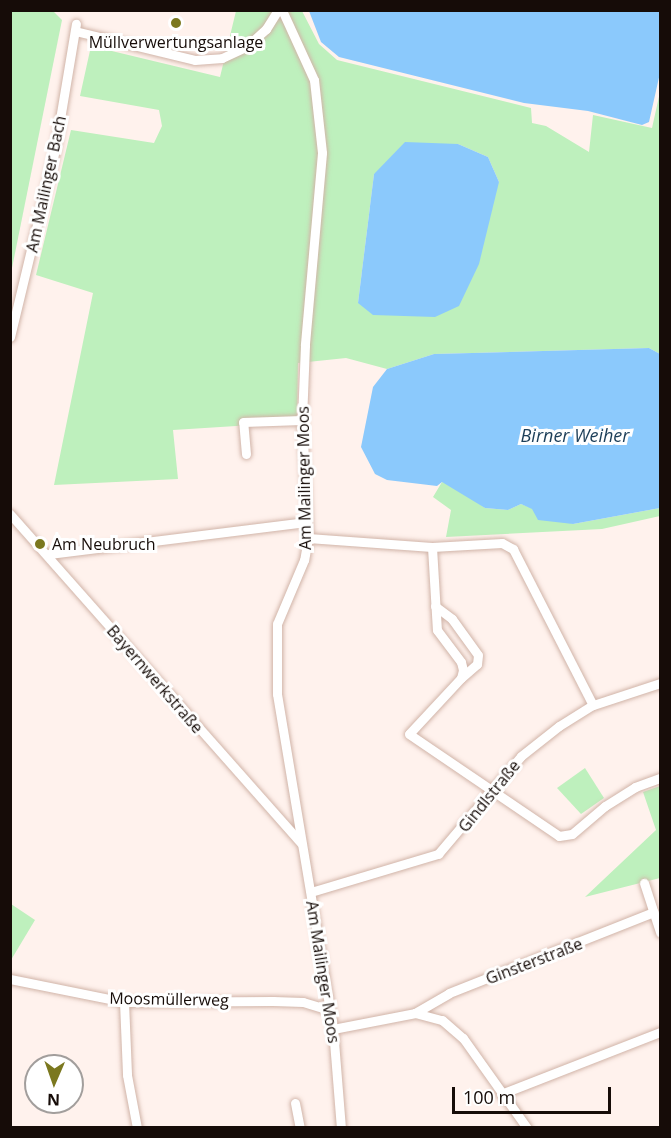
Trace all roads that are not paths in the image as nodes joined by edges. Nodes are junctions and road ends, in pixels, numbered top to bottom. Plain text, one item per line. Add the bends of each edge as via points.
1 (280, 10) edge
2 (10, 337) edge
3 (303, 420) junction
4 (246, 454) dead end
5 (10, 514) edge
6 (306, 522) junction
7 (308, 538) junction
8 (432, 547) junction
9 (49, 554) junction
10 (435, 606) junction
11 (461, 678) junction
12 (660, 683) edge
13 (593, 705) junction
14 (660, 778) edge
15 (489, 791) junction
16 (301, 843) junction
17 (644, 883) dead end
18 (311, 892) junction
19 (654, 912) junction
20 (660, 932) edge
21 (10, 979) edge
22 (124, 1002) junction
23 (329, 1010) junction
24 (415, 1013) junction
25 (333, 1029) junction
26 (660, 1032) edge
27 (501, 1094) junction
28 (295, 1102) dead end
29 (340, 1126) edge
30 (137, 1128) edge
31 (300, 1128) edge
32 (527, 1128) edge

1 - 2 street, Am Mailinger Bach via 246,47 222,58 195,60 76,27 52,160
1 - 3 street, Am Mailinger Moos via 314,80 320,110 322,153
3 - 4 street via 243,422
3 - 6 street, Am Mailinger Moos
5 - 9 street, Bayernwerkstraße
6 - 7 street, Am Mailinger Moos
6 - 9 street
7 - 8 street
7 - 16 street, Am Mailinger Moos via 299,574 277,624 274,644 277,694
8 - 10 street
8 - 13 street via 502,543 513,549
9 - 16 street, Bayernwerkstraße
10 - 11 street via 437,630 461,662
10 - 11 street via 452,620 478,655 477,664
11 - 15 street via 409,734
12 - 13 street, Gindlstraße
13 - 15 street, Gindlstraße via 521,756
14 - 15 street via 635,787 566,837 550,833
15 - 18 street, Gindlstraße via 438,854
16 - 18 street, Am Mailinger Moos
17 - 19 street
18 - 23 street, Am Mailinger Moos
19 - 20 street
19 - 24 street, Ginsterstraße via 449,993
21 - 22 street, Moosmüllerweg
22 - 23 street, Moosmüllerweg via 273,1000 303,1002
22 - 30 street via 127,1075
23 - 25 street, Am Mailinger Moos
24 - 25 street
24 - 27 street via 442,1020 463,1038
25 - 29 street, Am Mailinger Moos
26 - 27 street
27 - 32 street
28 - 31 street

